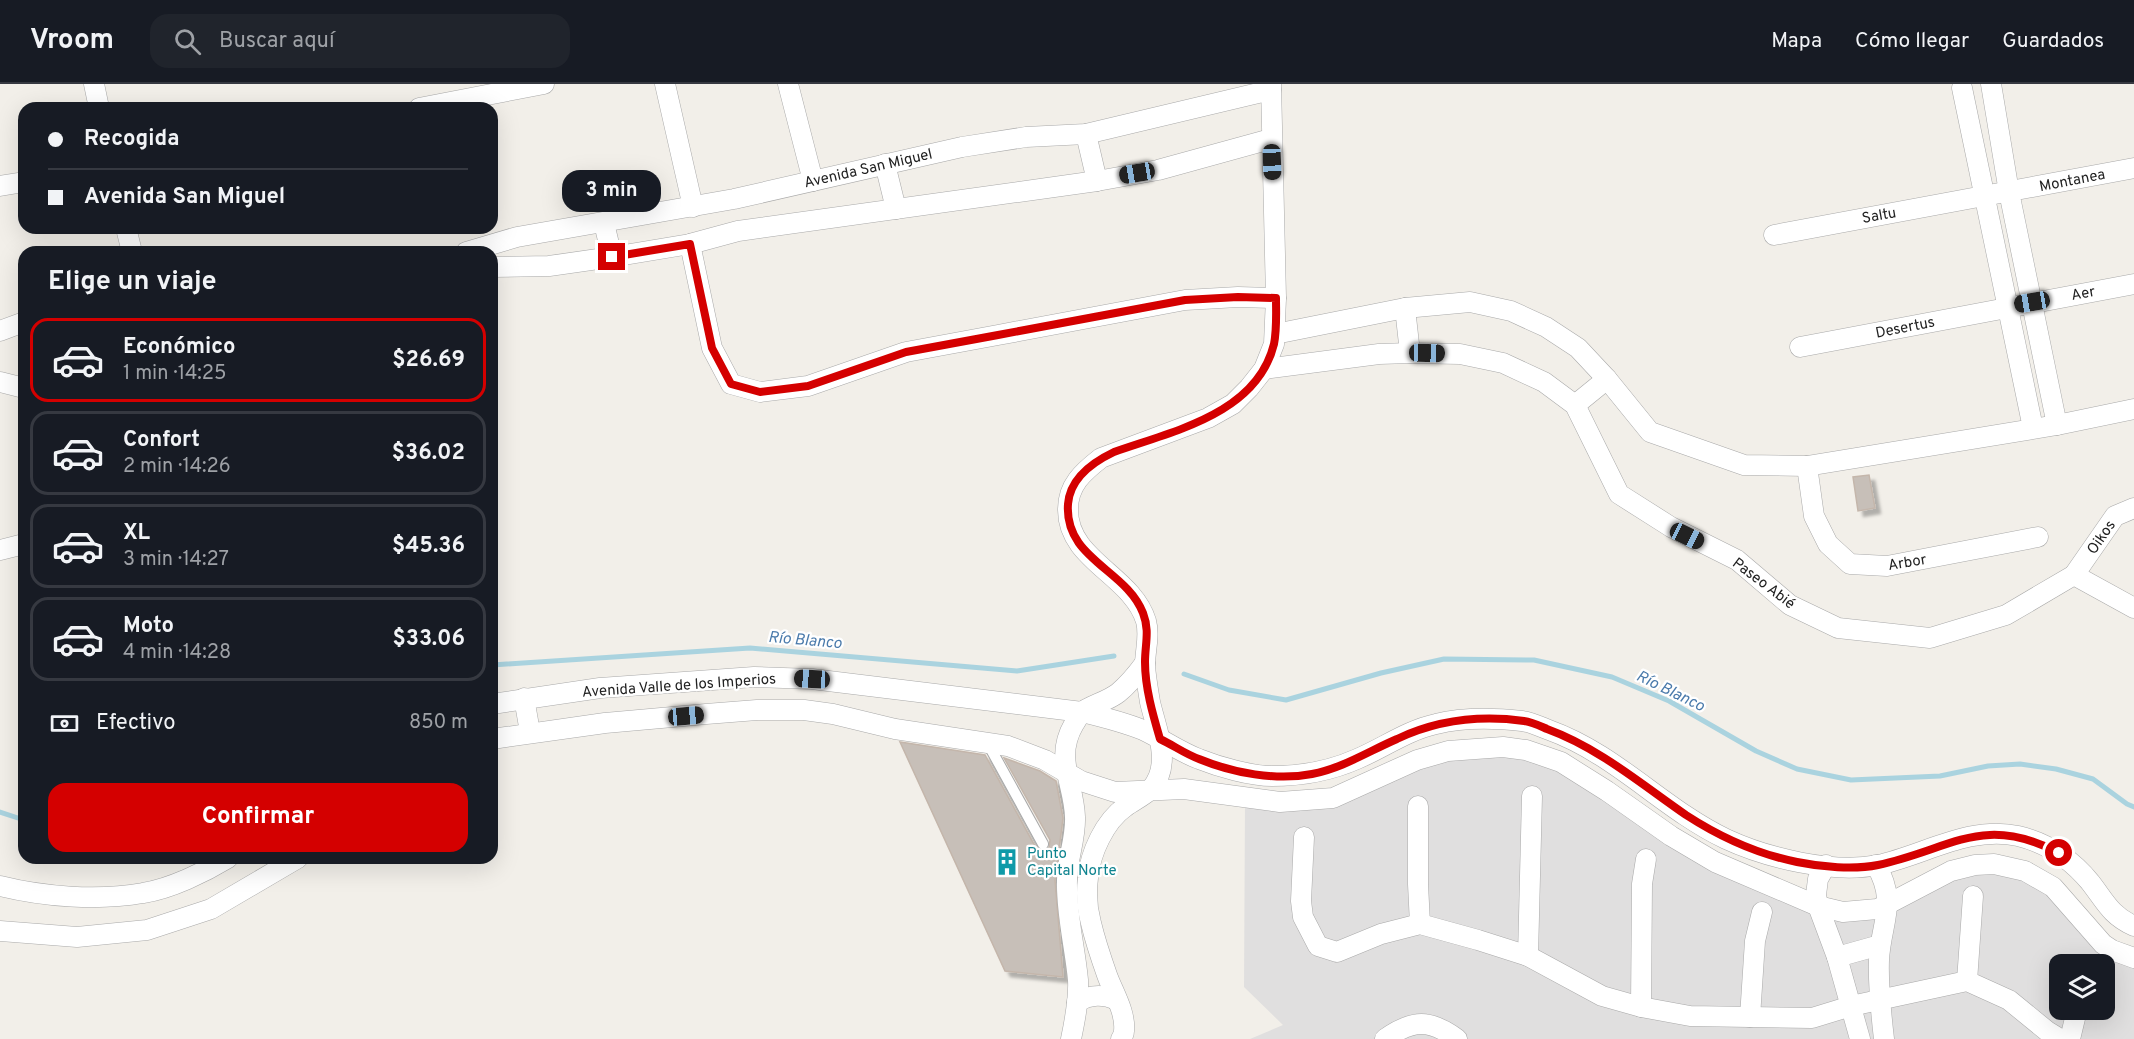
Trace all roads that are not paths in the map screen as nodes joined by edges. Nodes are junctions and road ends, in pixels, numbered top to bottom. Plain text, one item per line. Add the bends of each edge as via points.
1 (94, 84) edge
2 (544, 84) edge
3 (665, 84) edge
4 (789, 84) edge
5 (1991, 84) edge
6 (1271, 87) edge
7 (1962, 88) dead end
8 (98, 102) edge
9 (450, 102) edge
10 (1086, 134) junction
11 (1271, 139) junction
12 (885, 164) junction
13 (2134, 168) edge
14 (813, 181) junction
15 (1097, 181) junction
16 (18, 183) edge
17 (0, 186) edge
18 (2009, 192) junction
19 (1984, 196) junction
20 (734, 199) junction
21 (693, 207) junction
22 (896, 209) junction
23 (604, 223) junction
24 (738, 231) junction
25 (1774, 235) dead end
26 (690, 244) junction
27 (486, 246) edge
28 (612, 257) junction
29 (498, 267) edge
30 (2134, 284) edge
31 (1276, 298) junction
32 (2032, 302) junction
33 (2009, 306) junction
34 (1404, 308) junction
35 (18, 324) edge
36 (0, 331) edge
37 (1275, 334) junction
38 (1800, 347) dead end
39 (1410, 353) junction
40 (1264, 369) junction
41 (1607, 379) junction
42 (0, 382) edge
43 (18, 386) edge
44 (1575, 405) junction
45 (2134, 409) edge
46 (2057, 424) junction
47 (2033, 428) junction
48 (1807, 466) junction
49 (2134, 508) edge
50 (2038, 537) dead end
51 (18, 546) edge
52 (0, 550) edge
53 (2074, 575) junction
54 (2134, 608) edge
55 (1145, 663) junction
56 (524, 698) junction
57 (498, 703) edge
58 (1082, 712) junction
59 (530, 732) junction
60 (498, 738) edge
61 (1160, 739) junction
62 (987, 742) junction
63 (1066, 771) junction
64 (1150, 789) junction
65 (1532, 796) dead end
66 (1418, 806) dead end
67 (1304, 837) dead end
68 (1042, 844) dead end
69 (1646, 860) dead end
70 (217, 864) edge
71 (288, 864) edge
72 (1826, 865) junction
73 (1876, 865) junction
74 (0, 885) edge
75 (1973, 896) dead end
76 (1888, 904) junction
77 (1818, 906) junction
78 (1762, 912) dead end
79 (1420, 924) junction
80 (2134, 926) edge
81 (0, 931) edge
82 (1880, 945) junction
83 (1528, 956) junction
84 (1837, 957) junction
85 (2134, 957) edge
86 (1967, 981) junction
87 (1117, 1000) junction
88 (1880, 1001) junction
89 (1077, 1002) junction
90 (1851, 1006) junction
91 (1641, 1007) junction
92 (1750, 1017) junction
93 (2074, 1020) edge
94 (1125, 1037) edge
95 (1073, 1038) edge
96 (1385, 1039) edge
97 (1457, 1039) edge
98 (1860, 1039) edge
99 (1884, 1039) edge
100 (2060, 1039) edge
101 (2070, 1039) edge

1 - 8 street
2 - 9 street
3 - 21 street
4 - 14 street
5 - 18 street
6 - 10 street, Avenida San Miguel
6 - 11 street
7 - 19 street
10 - 12 street, Avenida San Miguel via 1026,136
10 - 15 street
11 - 15 street via 1158,170
11 - 31 street
12 - 14 street, Avenida San Miguel
12 - 22 street
13 - 18 street, Montanea
14 - 20 street, Avenida San Miguel
15 - 22 street
16 - 17 street
18 - 19 street, Montanea
18 - 32 street
19 - 25 street, Saltu
19 - 33 street
20 - 21 street, Avenida San Miguel
20 - 24 street
21 - 23 street, Avenida San Miguel
22 - 24 street
23 - 27 street, Avenida San Miguel
23 - 28 street
24 - 26 street
26 - 28 street
26 - 31 street via 712,348 731,384 760,392 808,386 906,352 1185,300
28 - 29 street via 549,266
30 - 32 street, Aer
31 - 37 street
32 - 33 street, Aer
32 - 46 street
33 - 38 street, Desertus
33 - 47 street
34 - 37 street
34 - 39 street
34 - 41 street via 1470,302 1511,311 1578,348
35 - 36 street
37 - 40 street
39 - 40 street, Paseo Abié
39 - 44 street, Paseo Abié via 1460,354 1503,363 1544,382
40 - 55 street via 1233,404 1208,418 1101,458 1073,485 1068,512 1071,531 1079,545 1136,599 1143,611 1149,634
41 - 44 street
41 - 48 street via 1650,432 1744,465
42 - 43 street
44 - 53 street, Paseo Abié via 1619,494 1671,527 1737,560 1790,605 1838,628 1930,638 2006,615
45 - 46 street
46 - 47 street
47 - 48 street
48 - 50 street, Arbor via 1814,516 1828,544 1850,564 1887,566
49 - 53 street, Oikos via 2115,516
51 - 52 street
53 - 54 street
55 - 58 street via 1118,693
55 - 61 street
56 - 57 street, Avenida Valle de los Imperios
56 - 58 street, Avenida Valle de los Imperios via 600,688 754,677 812,679
56 - 59 street
58 - 61 street via 1122,722
58 - 63 street via 1067,740
59 - 60 street, Avenida Valle de los Imperios
59 - 62 street, Avenida Valle de los Imperios via 716,713 804,710
61 - 64 street via 1161,765
61 - 72 street via 1198,759 1269,777 1312,774 1355,760 1435,724 1478,718 1526,721 1571,738 1726,838 1771,856
62 - 63 street, Avenida Valle de los Imperios via 1028,753
62 - 68 lane
63 - 64 street via 1081,781 1115,792
63 - 89 street via 1076,819 1067,878
64 - 77 street via 1184,789 1262,800 1333,798 1417,760 1448,751 1482,747 1526,750 1561,762 1715,862
64 - 87 street via 1122,808 1108,825 1096,846 1088,875 1090,921
65 - 83 street
66 - 79 street
67 - 79 street via 1303,917 1318,946 1337,952
69 - 91 street via 1642,884
70 - 74 street via 144,893 81,898
71 - 81 street via 211,909 147,930 77,937
72 - 73 street
72 - 77 street via 1818,879
73 - 76 street via 1886,884
73 - 80 street via 1965,838 2017,836 2059,853 2090,882 2107,907
75 - 86 street
76 - 77 street via 1854,912
76 - 82 street
76 - 85 street via 1951,871 1975,865 2012,867 2053,887 2103,944
77 - 84 street
78 - 92 street via 1755,941
79 - 83 street
82 - 84 street
82 - 88 street
83 - 91 street via 1602,996
84 - 90 street
86 - 88 street
86 - 100 street via 2009,1000
87 - 89 street via 1101,995
87 - 94 street
88 - 90 street
88 - 99 street
89 - 95 street
90 - 92 street via 1812,1018
90 - 98 street
91 - 92 street via 1690,1016
93 - 101 street
96 - 97 street via 1407,1025 1424,1023 1442,1027

